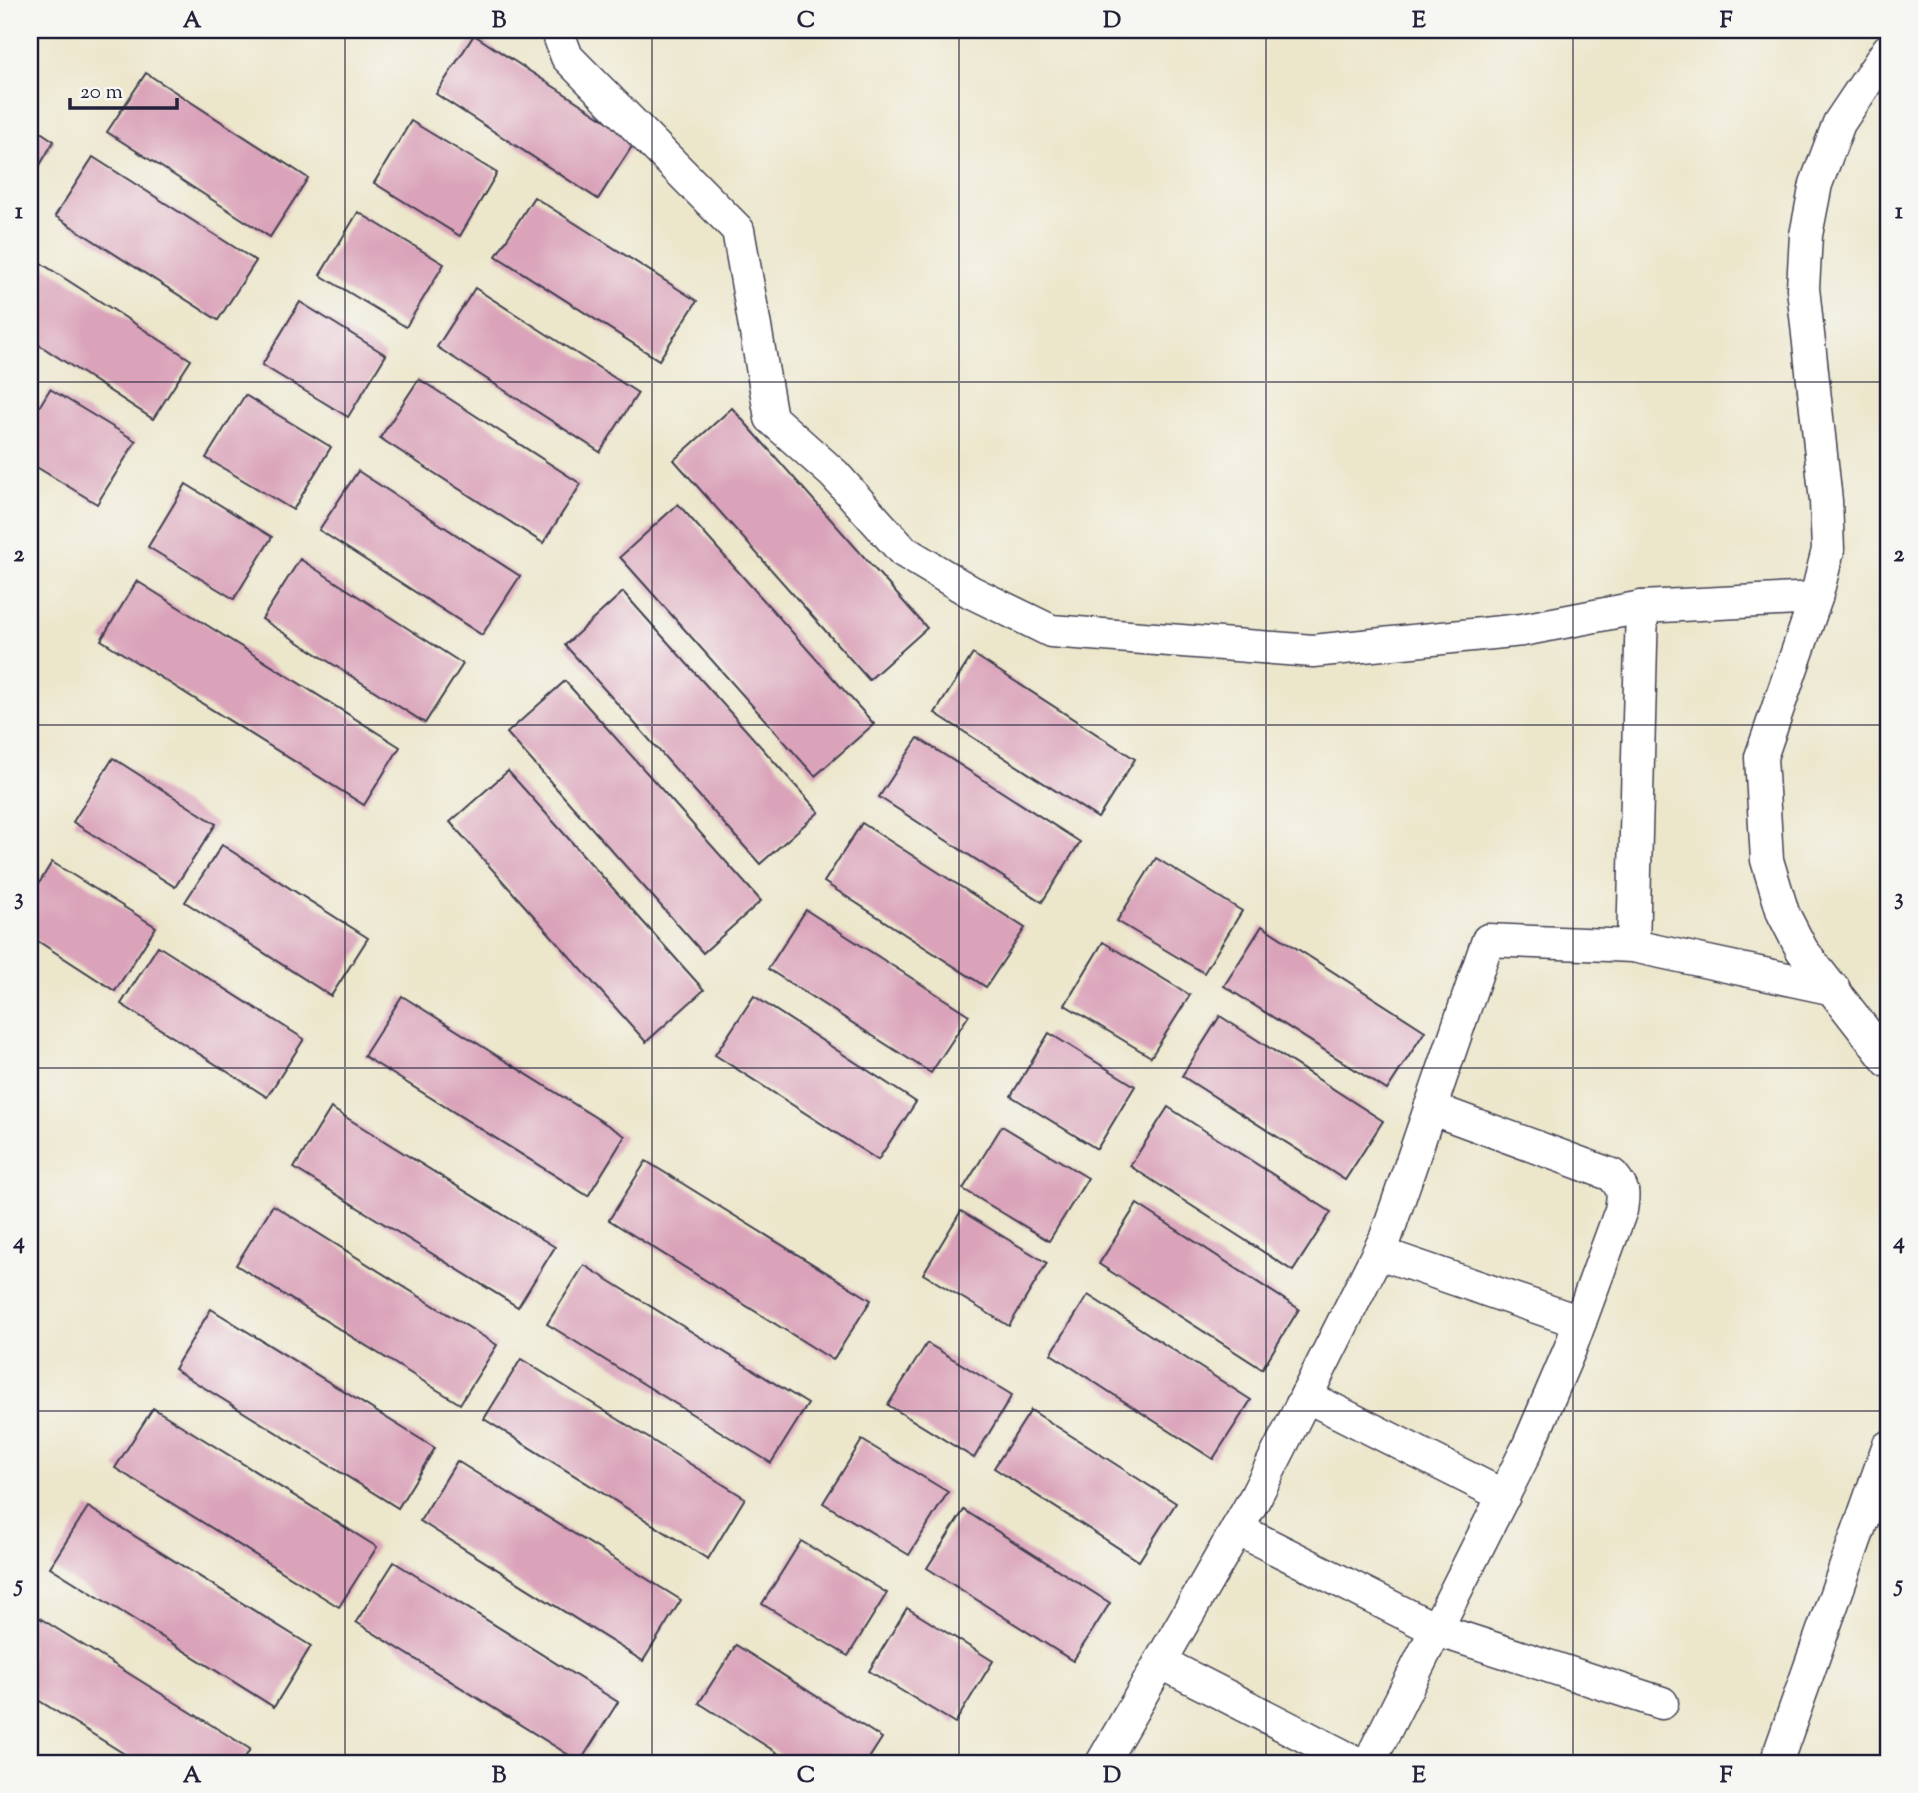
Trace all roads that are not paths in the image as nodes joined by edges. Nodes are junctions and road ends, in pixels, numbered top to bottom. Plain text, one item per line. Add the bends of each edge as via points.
1 (557, 30) edge
2 (1888, 50) edge
3 (1816, 598) junction
4 (1642, 607) junction
5 (1633, 946) junction
6 (1833, 989) junction
7 (1888, 1061) edge
8 (1430, 1108) junction
9 (1378, 1253) junction
10 (1580, 1322) junction
11 (1306, 1396) junction
12 (1888, 1447) edge
13 (1504, 1496) junction
14 (1237, 1529) junction
15 (1437, 1630) junction
16 (1160, 1662) junction
17 (1662, 1703) dead end
18 (1102, 1763) edge
19 (1357, 1763) edge
20 (1369, 1763) edge
21 (1776, 1763) edge

1 - 4 street via 567,57 738,230 771,418 834,474 903,551 971,592 1051,631 1313,651 1522,630
2 - 3 street via 1839,123 1816,184 1806,234 1803,288 1828,550
3 - 4 street
3 - 6 street via 1761,757 1762,797 1767,860 1783,913 1802,950
4 - 5 street
5 - 6 street
5 - 8 street via 1488,940
6 - 7 street
8 - 9 street
8 - 10 street via 1612,1175 1620,1184 1624,1194 1620,1210
9 - 10 street
9 - 11 street
10 - 13 street
11 - 13 street
11 - 14 street
12 - 21 street
13 - 15 street
14 - 15 street
14 - 16 street
15 - 17 street
15 - 20 street
16 - 18 street
16 - 19 street

